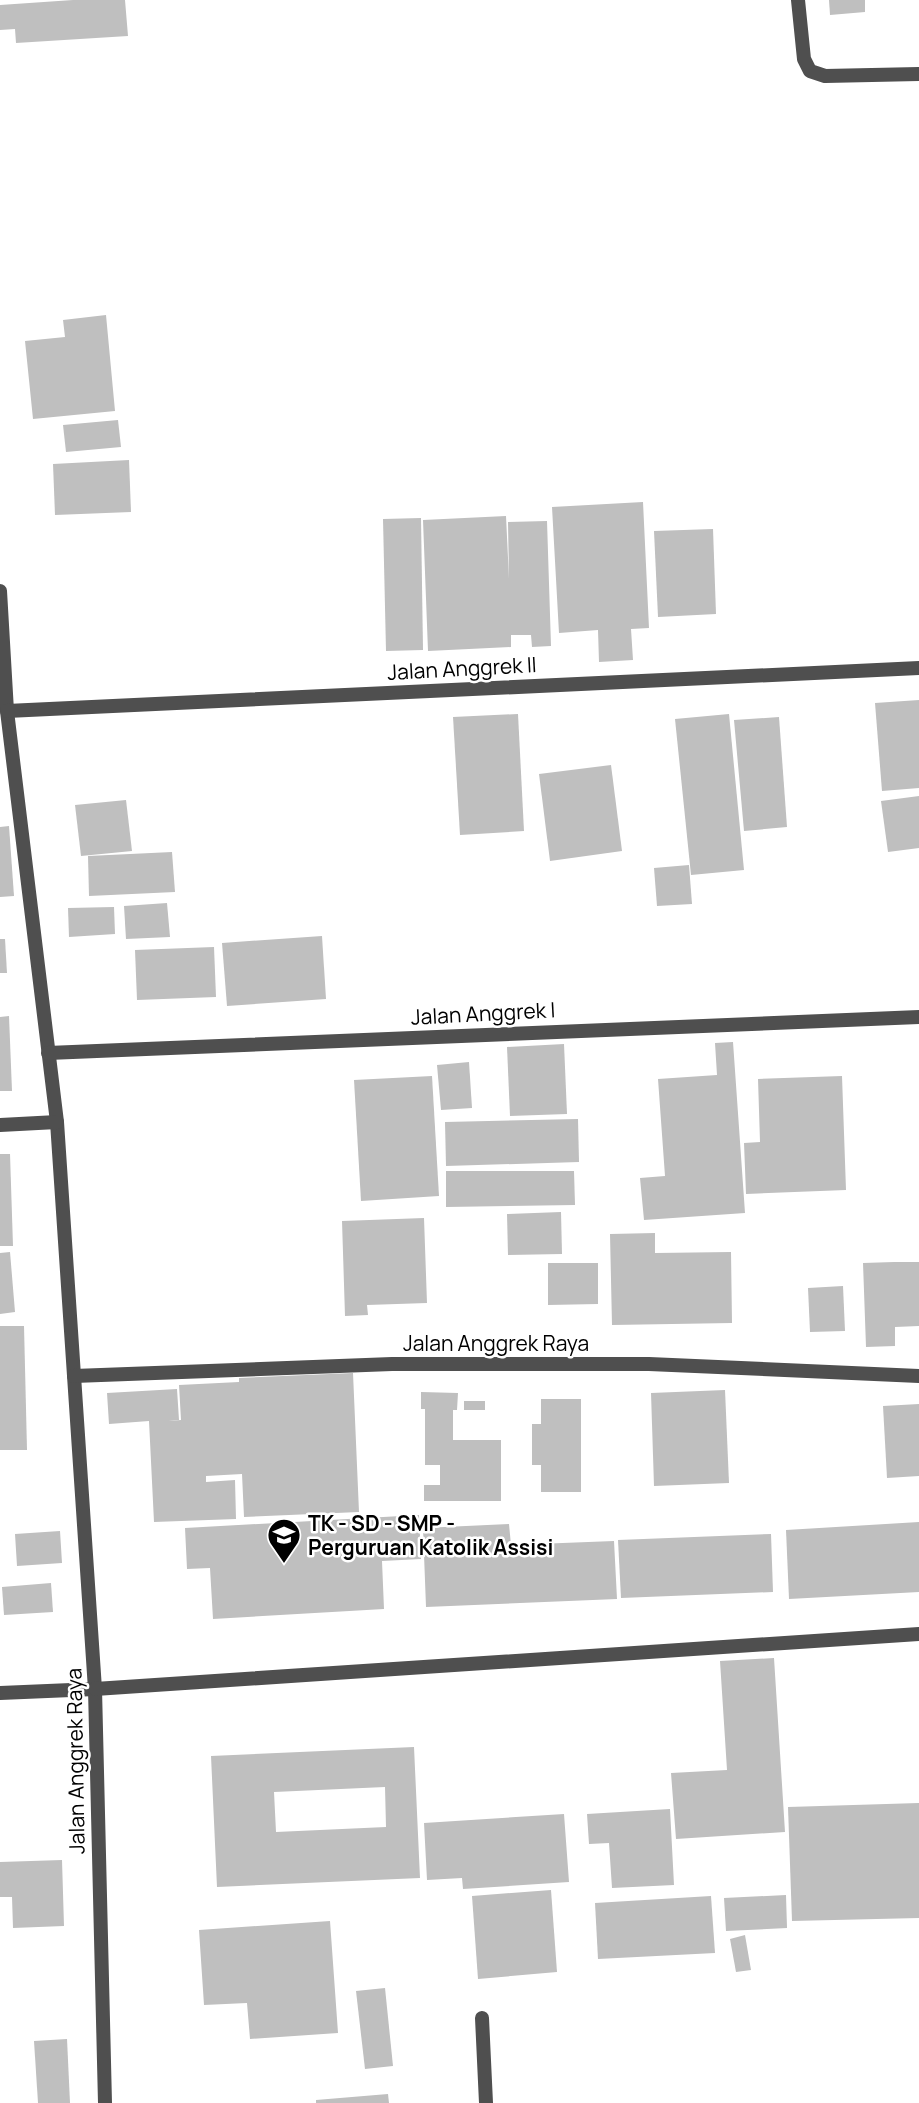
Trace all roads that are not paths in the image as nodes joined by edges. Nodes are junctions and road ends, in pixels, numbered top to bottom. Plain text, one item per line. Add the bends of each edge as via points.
1 (798, 0) edge
2 (919, 74) edge
3 (0, 591) edge
4 (919, 668) edge
5 (7, 710) junction
6 (919, 1017) edge
7 (48, 1053) junction
8 (57, 1122) junction
9 (0, 1125) edge
10 (74, 1376) junction
11 (919, 1376) edge
12 (919, 1633) edge
13 (95, 1689) junction
14 (0, 1693) edge
15 (482, 2018) dead end
16 (105, 2103) edge
17 (486, 2103) edge

1 - 2 street via 804,58 810,71 825,76
3 - 5 street, Jalan Anggrek Raya
4 - 5 street, Jalan Anggrek II
5 - 7 street, Jalan Anggrek Raya
6 - 7 street, Jalan Anggrek I
7 - 8 street, Jalan Anggrek Raya
8 - 9 street
8 - 10 street, Jalan Anggrek Raya
10 - 11 street, Jalan Anggrek Raya via 391,1364 649,1364
10 - 13 street, Jalan Anggrek Raya
12 - 13 street
13 - 14 street
13 - 16 street, Jalan Anggrek Raya
15 - 17 street

